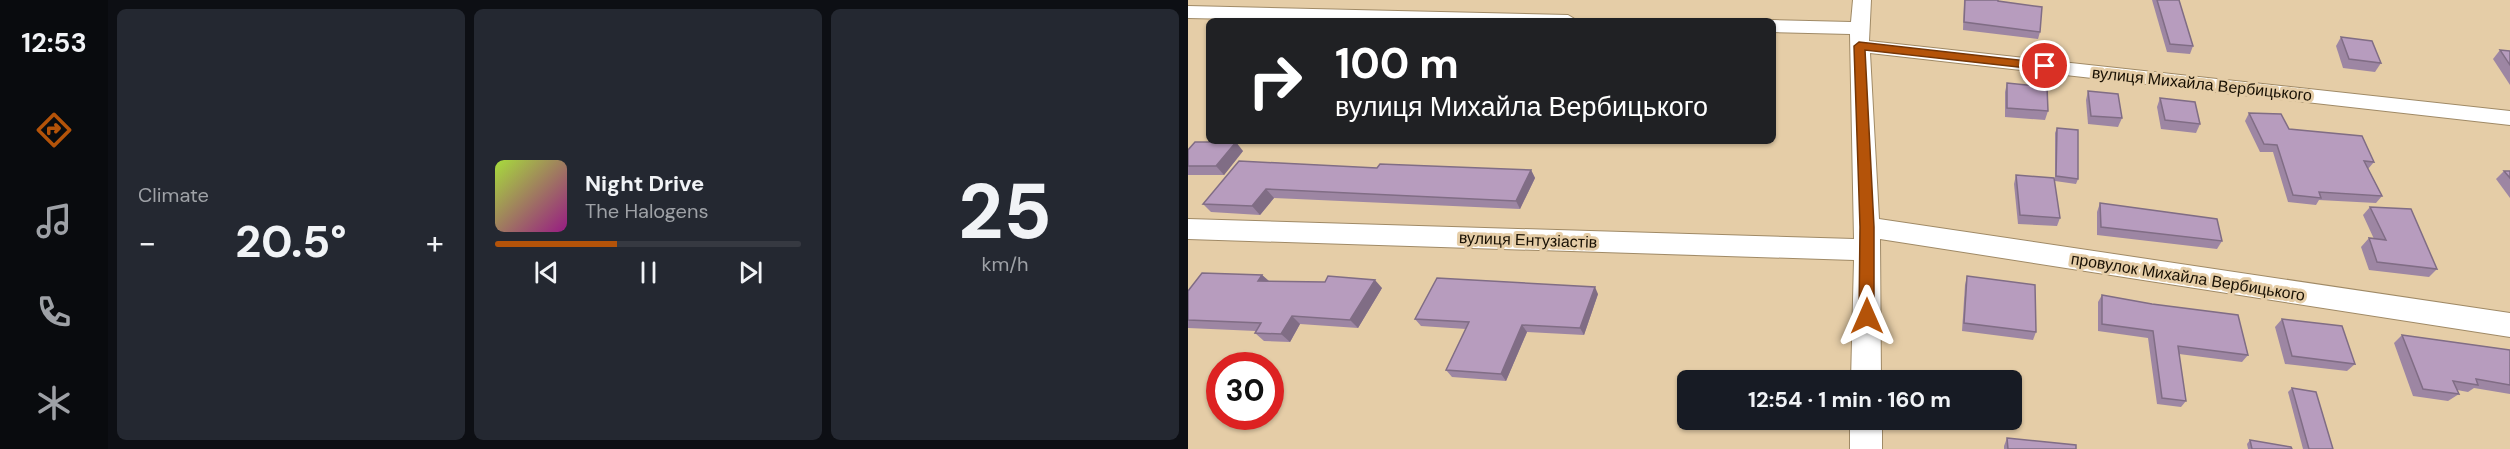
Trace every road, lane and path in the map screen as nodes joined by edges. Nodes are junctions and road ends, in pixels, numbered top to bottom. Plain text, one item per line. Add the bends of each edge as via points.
1 (1862, 0) edge
2 (1188, 12) edge
3 (1441, 18) edge
4 (1776, 26) edge
5 (1859, 37) junction
6 (2510, 118) edge
7 (1188, 229) edge
8 (1867, 238) junction
9 (2510, 325) edge
10 (1866, 370) edge
11 (1866, 430) edge
12 (1866, 449) edge

1 - 5 street
2 - 3 street
4 - 5 street, вулиця Михайла Вербицького
5 - 6 street, вулиця Михайла Вербицького
5 - 8 street
7 - 8 street, вулиця Ентузіастів
8 - 9 street, провулок Михайла Вербицького
8 - 10 street
11 - 12 street

